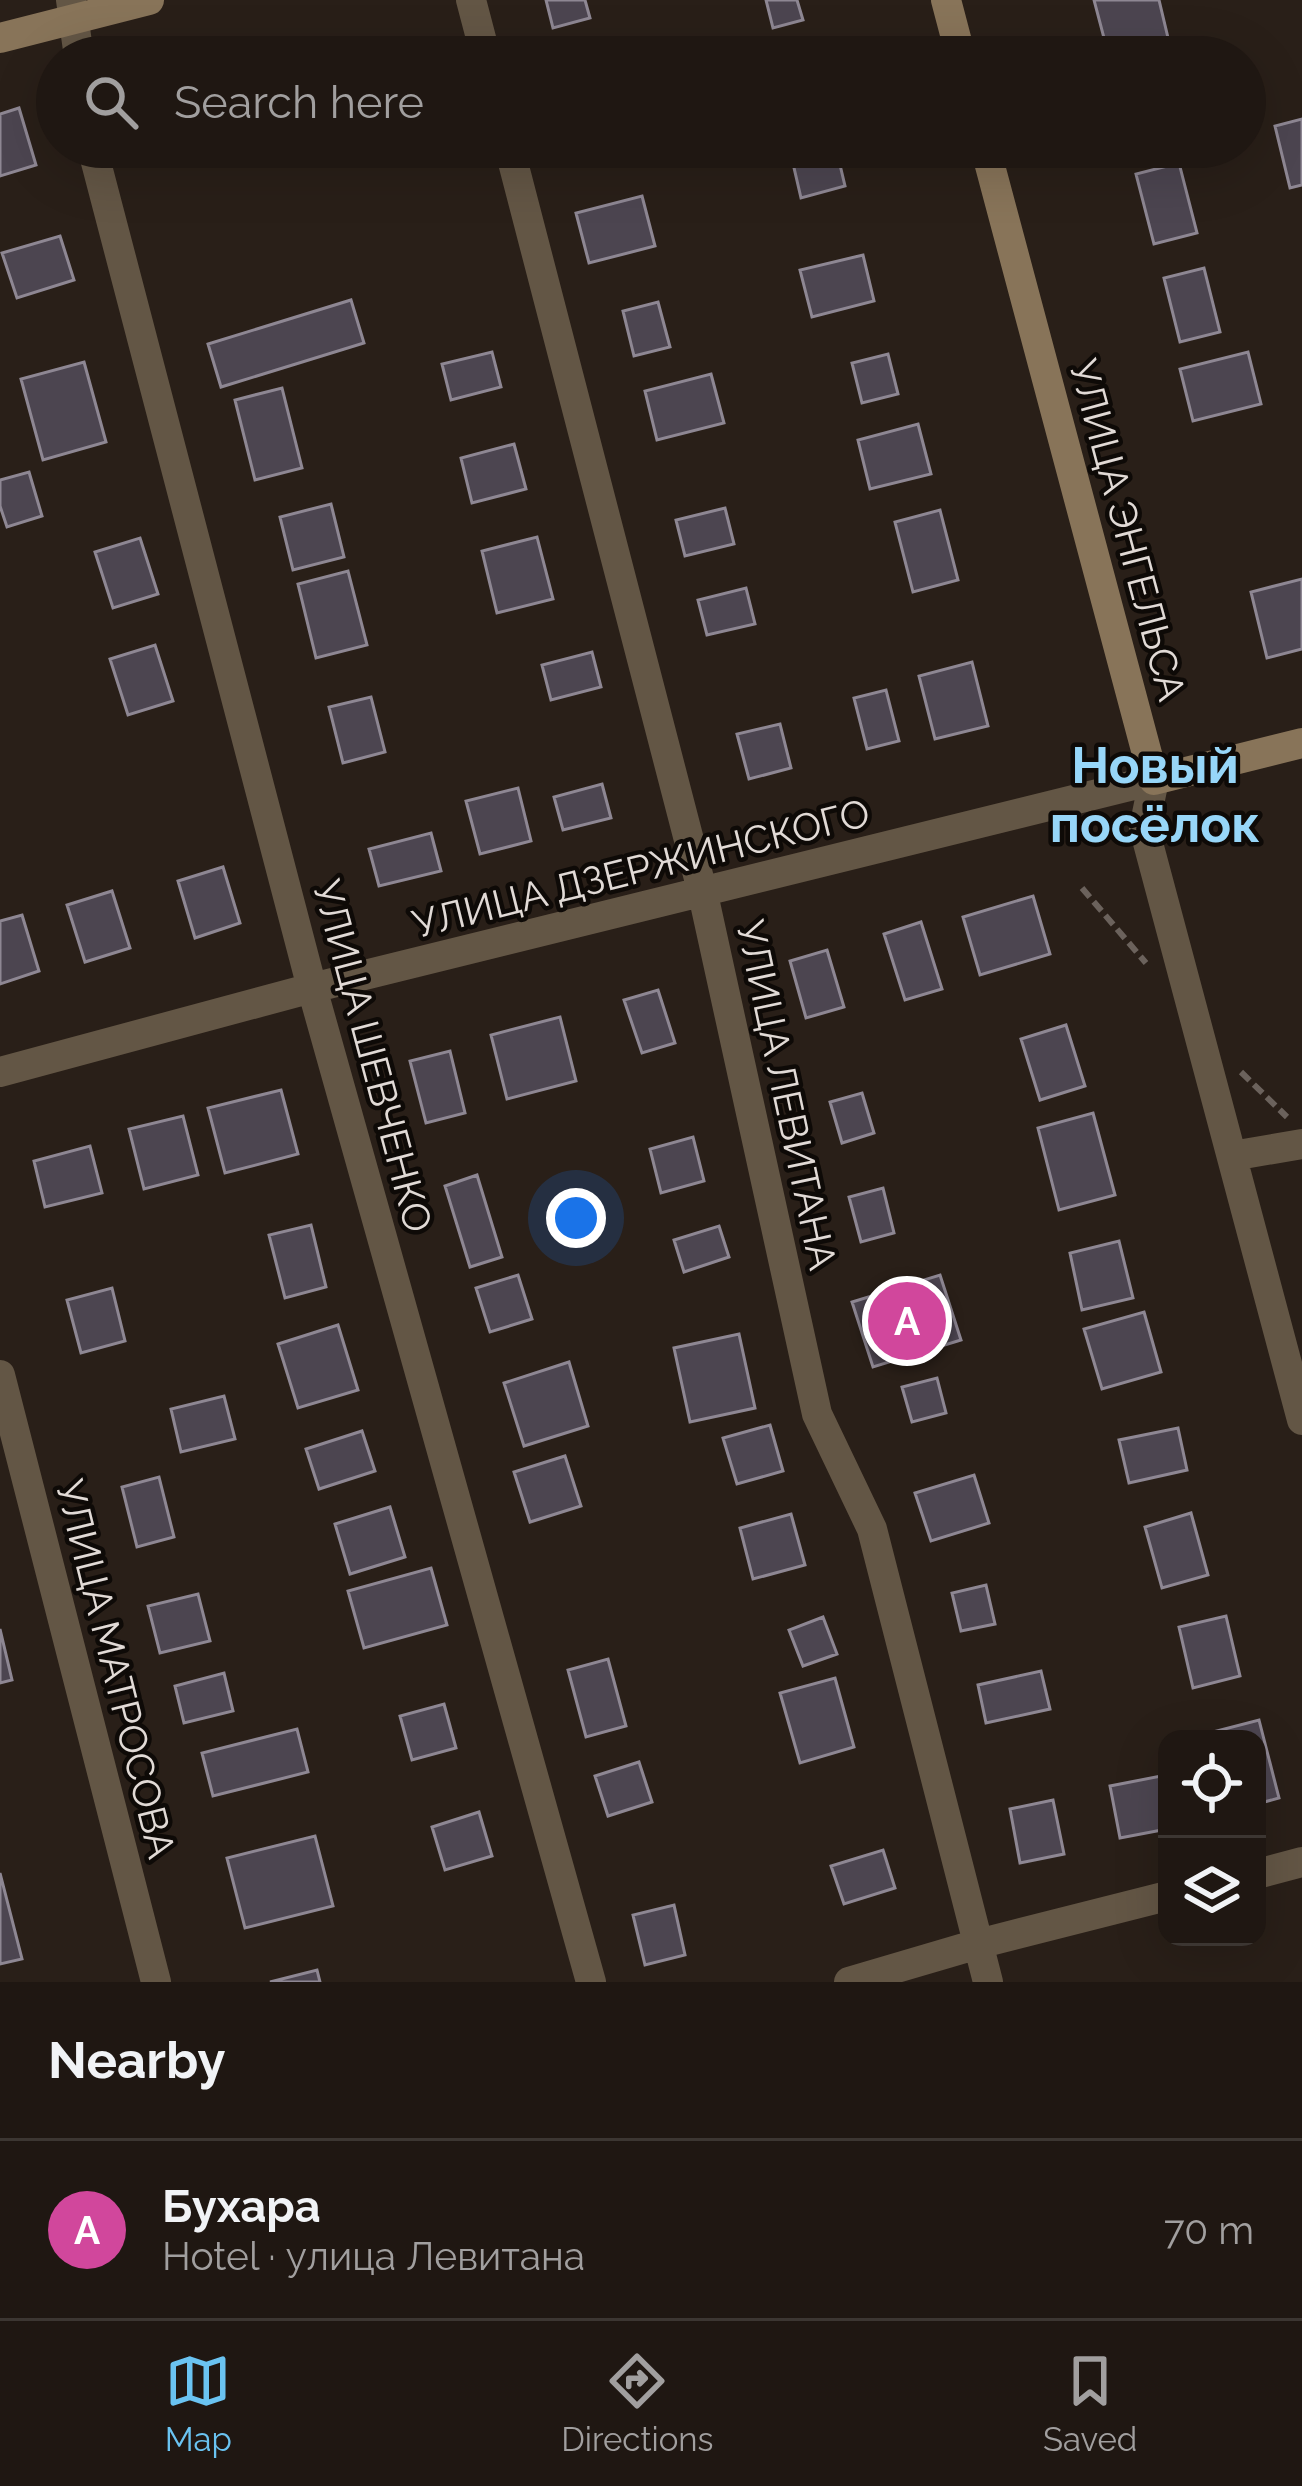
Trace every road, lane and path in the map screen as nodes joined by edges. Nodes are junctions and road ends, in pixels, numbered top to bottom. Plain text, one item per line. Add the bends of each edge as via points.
1 (149, 0) edge
2 (471, 0) edge
3 (946, 0) edge
4 (73, 9) edge
5 (480, 36) edge
6 (955, 36) edge
7 (0, 38) edge
8 (98, 168) edge
9 (514, 168) edge
10 (991, 168) edge
11 (1302, 743) edge
12 (1154, 780) junction
13 (704, 894) junction
14 (313, 988) junction
15 (0, 1072) edge
16 (1302, 1144) edge
17 (1232, 1156) junction
18 (0, 1375) edge
19 (1302, 1420) edge
20 (1302, 1862) edge
21 (1266, 1872) edge
22 (1158, 1899) edge
23 (978, 1944) junction
24 (156, 1982) edge
25 (591, 1982) edge
26 (849, 1982) edge
27 (988, 1982) edge

1 - 4 street
2 - 5 street
3 - 6 street
4 - 7 street
8 - 14 street, УЛИЦА ШЕВЧЕНКО
9 - 13 street, УЛИЦА ЛЕВИТАНА
10 - 12 street, УЛИЦА ЭНГЕЛЬСА
11 - 12 street, УЛИЦА ДЗЕРЖИНСКОГО
12 - 13 street, УЛИЦА ДЗЕРЖИНСКОГО
12 - 17 street, УЛИЦА ЭНГЕЛЬСА via 1144,828
13 - 14 street, УЛИЦА ДЗЕРЖИНСКОГО
13 - 23 street, УЛИЦА ЛЕВИТАНА via 817,1414 872,1528
14 - 15 street, УЛИЦА ДЗЕРЖИНСКОГО
14 - 25 street, УЛИЦА ШЕВЧЕНКО
16 - 17 street
17 - 19 street, УЛИЦА ЭНГЕЛЬСА
18 - 24 street, УЛИЦА МАТРОСОВА
20 - 21 street
22 - 23 street
23 - 26 street
23 - 27 street, УЛИЦА ЛЕВИТАНА

